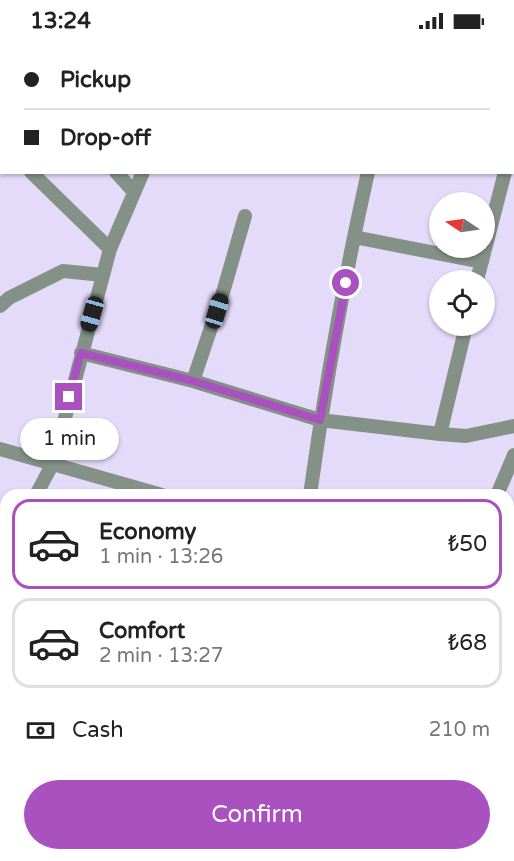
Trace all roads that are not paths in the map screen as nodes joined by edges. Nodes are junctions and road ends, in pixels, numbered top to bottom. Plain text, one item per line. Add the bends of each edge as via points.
1 (33, 174) edge
2 (118, 174) edge
3 (142, 174) edge
4 (368, 174) edge
5 (504, 174) edge
6 (134, 192) junction
7 (245, 216) dead end
8 (354, 237) junction
9 (110, 249) junction
10 (482, 262) junction
11 (480, 270) edge
12 (103, 275) junction
13 (0, 306) edge
14 (464, 336) edge
15 (81, 353) junction
16 (193, 381) junction
17 (320, 420) junction
18 (514, 426) edge
19 (440, 434) junction
20 (0, 449) edge
21 (514, 455) edge
22 (53, 463) junction
23 (39, 489) edge
24 (142, 489) edge
25 (311, 489) edge
26 (500, 489) edge

1 - 9 street
2 - 6 street
3 - 6 street
4 - 8 street
5 - 10 street
6 - 9 street
7 - 16 street
8 - 10 street
8 - 17 street
9 - 12 street
10 - 11 street
12 - 13 street via 63,271
12 - 15 street
14 - 19 street
15 - 16 street
15 - 22 street
16 - 17 street
17 - 19 street
17 - 25 street
18 - 19 street via 466,436
20 - 22 street
21 - 26 street
22 - 23 street
22 - 24 street

